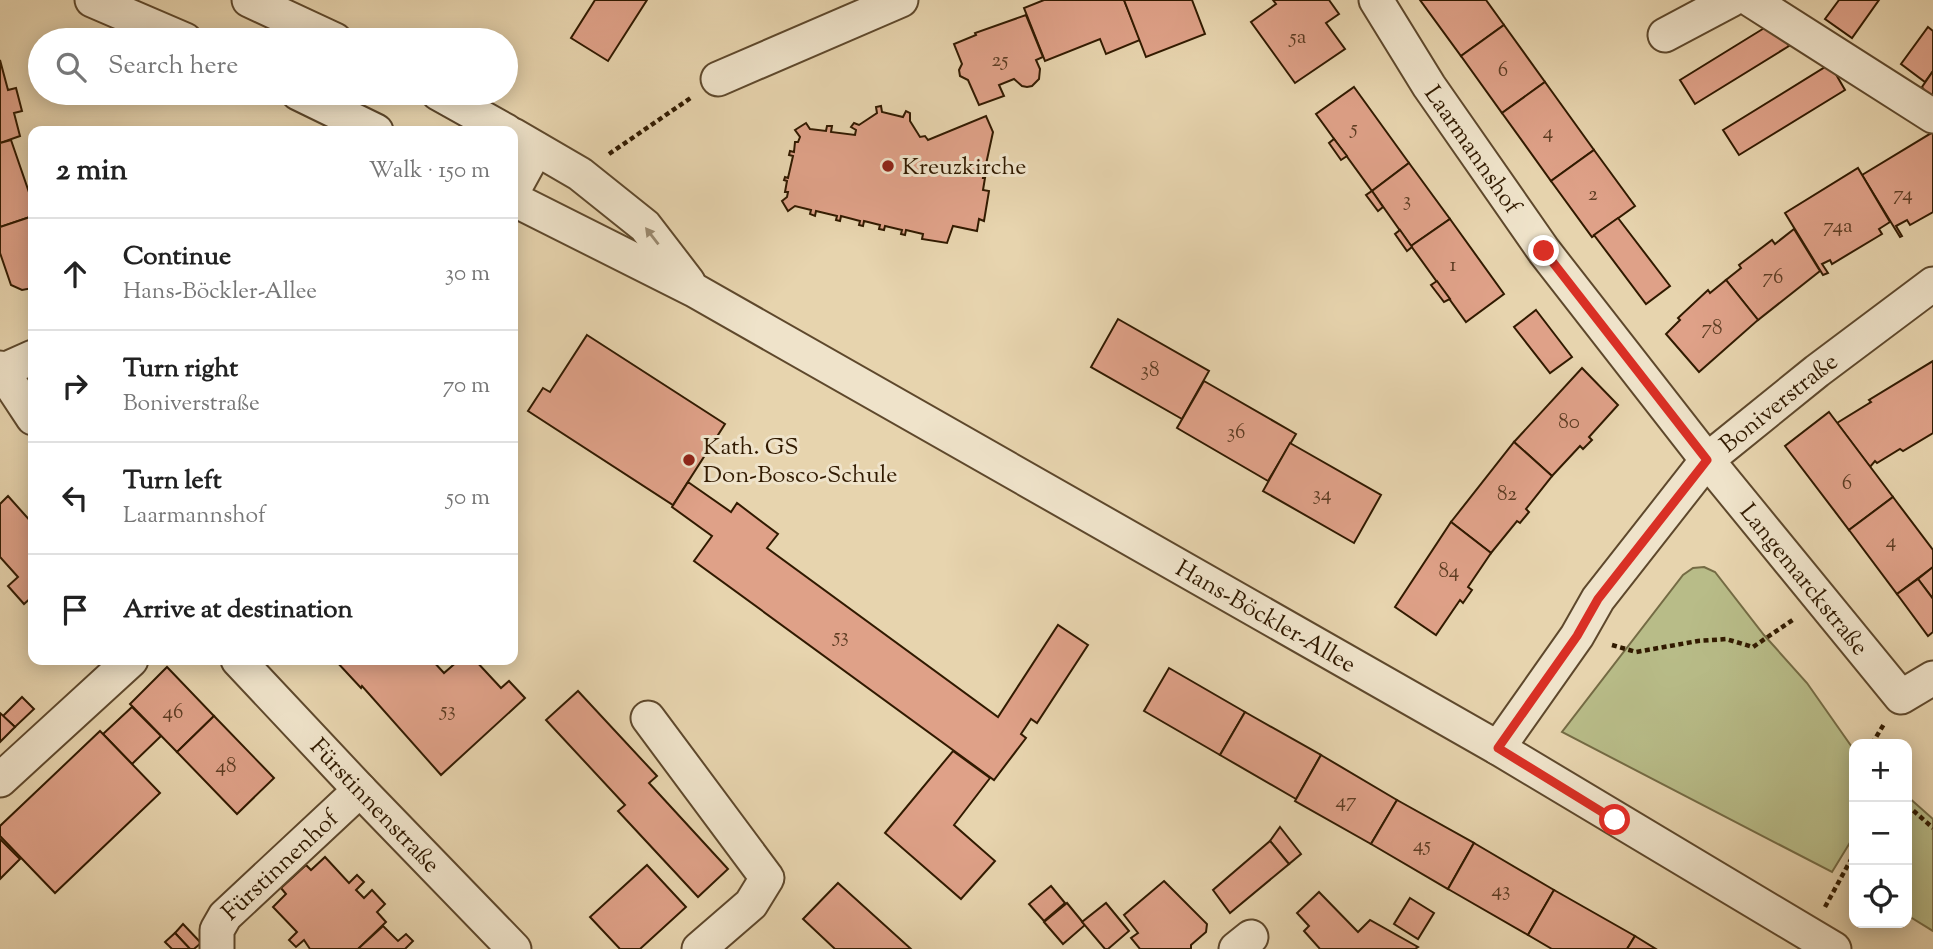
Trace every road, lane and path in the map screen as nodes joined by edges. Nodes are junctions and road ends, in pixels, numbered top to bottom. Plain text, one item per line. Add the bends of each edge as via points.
1 (92, 0) edge
2 (249, 0) edge
3 (901, 0) edge
4 (1376, 0) edge
5 (1731, 0) edge
6 (1751, 0) edge
7 (158, 28) edge
8 (309, 28) edge
9 (1665, 35) dead end
10 (718, 79) joint
11 (323, 105) edge
12 (459, 105) edge
13 (1933, 116) edge
14 (366, 126) edge
15 (497, 126) edge
16 (525, 142) edge
17 (518, 171) edge
18 (580, 174) junction
19 (518, 202) edge
20 (1933, 284) edge
21 (694, 290) junction
22 (28, 359) edge
23 (1, 370) edge
24 (28, 410) edge
25 (1707, 460) junction
26 (1822, 600) junction
27 (1577, 636) junction
28 (126, 665) edge
29 (243, 665) edge
30 (1933, 678) edge
31 (648, 718) dead end
32 (1498, 748) junction
33 (0, 780) edge
34 (360, 790) junction
35 (1912, 809) edge
36 (1933, 828) edge
37 (1849, 865) edge
38 (1815, 944) edge
39 (217, 949) edge
40 (514, 949) edge
41 (699, 949) edge

1 - 7 street
2 - 8 street
3 - 10 street
4 - 25 street, Laarmannshof via 1429,86 1544,251
5 - 9 street
6 - 13 street
10 - 18 path
11 - 14 street
12 - 15 street
16 - 17 street
16 - 18 street, Hans-Böckler-Allee
21 -> 18 street, Hans-Böckler-Allee via 645,226
19 - 21 street, Hans-Böckler-Allee
20 - 25 street, Boniverstraße
21 - 32 street, Hans-Böckler-Allee
22 - 23 street
23 - 24 street
25 - 26 street, Langemarckstraße
25 - 27 street, Boniverstraße via 1598,599
26 - 27 path via 1753,646 1727,639 1636,652
26 - 30 street, Langemarckstraße via 1901,696
27 - 32 street, Boniverstraße
28 - 33 street
29 - 34 street, Fürstinnenstraße
31 - 41 street via 767,878 751,904
32 - 38 street, Hans-Böckler-Allee
34 - 39 street, Fürstinnenhof via 225,916 217,929
34 - 40 street, Fürstinnenstraße
35 - 36 path
37 - 38 path

